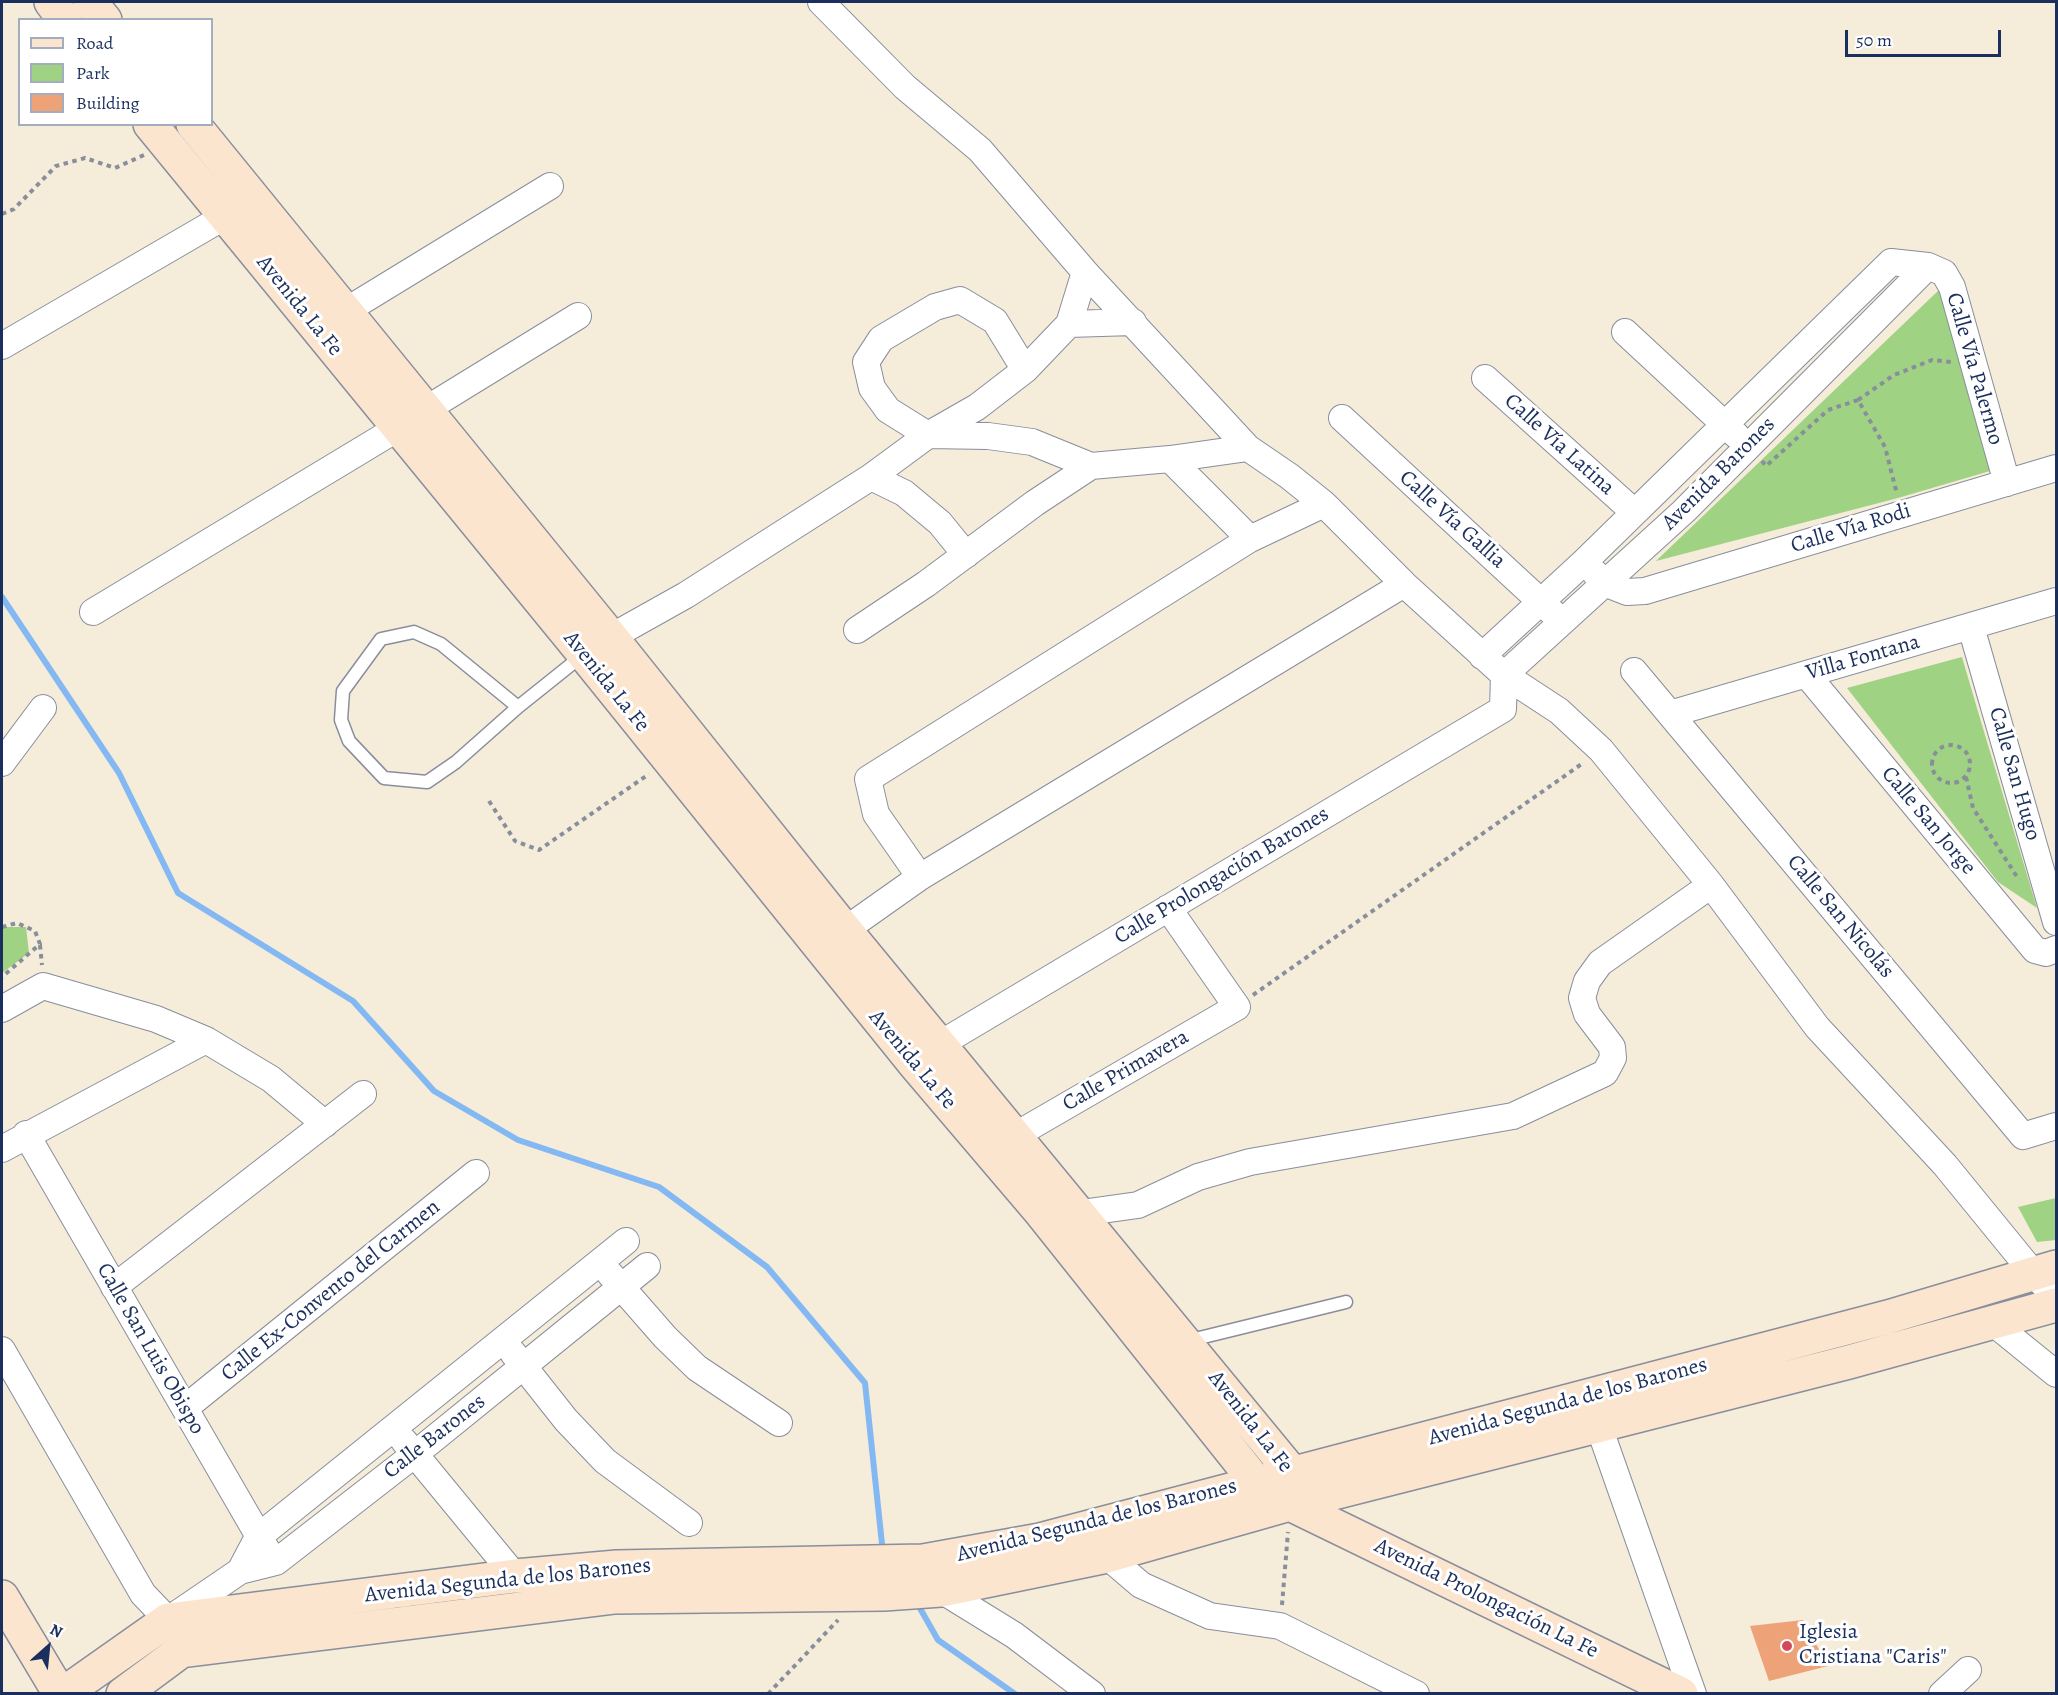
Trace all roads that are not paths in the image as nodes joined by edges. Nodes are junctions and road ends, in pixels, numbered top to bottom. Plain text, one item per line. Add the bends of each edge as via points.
1 (51, 2) edge
2 (90, 2) edge
3 (821, 2) edge
4 (63, 18) edge
5 (103, 18) edge
6 (195, 126) edge
7 (158, 134) edge
8 (550, 186) dead end
9 (255, 199) junction
10 (226, 216) junction
11 (1928, 266) junction
12 (1085, 272) junction
13 (344, 312) junction
14 (578, 316) dead end
15 (1133, 322) junction
16 (1069, 324) junction
17 (1624, 332) dead end
18 (2, 346) edge
19 (1025, 370) junction
20 (1485, 378) dead end
21 (426, 410) junction
22 (1342, 418) dead end
23 (1723, 424) junction
24 (398, 428) junction
25 (928, 435) junction
26 (1747, 446) junction
27 (1248, 448) junction
28 (1170, 459) junction
29 (1091, 466) junction
30 (2056, 468) edge
31 (871, 477) junction
32 (2007, 483) junction
33 (1324, 504) junction
34 (1633, 512) junction
35 (1251, 539) junction
36 (966, 555) junction
37 (1584, 562) junction
38 (1604, 583) junction
39 (1404, 584) junction
40 (1541, 601) junction
41 (2056, 601) edge
42 (93, 612) dead end
43 (1562, 622) junction
44 (1971, 627) junction
45 (857, 630) dead end
46 (597, 645) junction
47 (1482, 656) junction
48 (1634, 671) dead end
49 (1503, 675) junction
50 (1807, 675) junction
51 (518, 707) junction
52 (44, 708) dead end
53 (1670, 714) junction
54 (2, 763) edge
55 (920, 877) junction
56 (1711, 885) junction
57 (1168, 908) junction
58 (2056, 922) edge
59 (845, 930) junction
60 (2056, 949) edge
61 (2, 1009) edge
62 (206, 1040) junction
63 (941, 1043) junction
64 (913, 1062) junction
65 (363, 1094) dead end
66 (325, 1124) junction
67 (2056, 1126) edge
68 (26, 1134) junction
69 (1016, 1135) junction
70 (2, 1149) edge
71 (476, 1173) dead end
72 (1039, 1210) junction
73 (1082, 1213) junction
74 (626, 1241) dead end
75 (600, 1262) junction
76 (647, 1266) dead end
77 (2045, 1271) edge
78 (114, 1287) junction
79 (621, 1287) junction
80 (2056, 1298) edge
81 (1346, 1302) dead end
82 (2056, 1305) edge
83 (1992, 1322) junction
84 (503, 1342) junction
85 (1186, 1342) junction
86 (2, 1350) edge
87 (524, 1367) junction
88 (2056, 1374) edge
89 (185, 1408) junction
90 (779, 1423) dead end
91 (1599, 1424) junction
92 (394, 1429) junction
93 (415, 1454) junction
94 (1256, 1482) junction
95 (1292, 1489) junction
96 (689, 1523) dead end
97 (258, 1537) junction
98 (1107, 1557) junction
99 (276, 1562) junction
100 (240, 1571) junction
101 (515, 1576) junction
102 (941, 1590) junction
103 (2, 1597) edge
104 (168, 1620) junction
105 (7, 1634) edge
106 (181, 1651) junction
107 (1968, 1670) dead end
108 (39, 1694) edge
109 (61, 1694) edge
110 (123, 1694) edge
111 (1092, 1694) edge
112 (1416, 1694) edge
113 (1681, 1694) edge
114 (1693, 1694) edge
115 (1942, 1694) edge

1 - 4 street
2 - 5 street
3 - 12 street via 905,87 980,150
6 - 9 street, Avenida La Fe
7 - 10 street, Avenida La Fe
8 - 13 street
9 - 10 street
9 - 13 street, Avenida La Fe
10 - 18 street
10 - 24 street, Avenida La Fe
11 - 23 street, Avenida Barones via 1891,262
11 - 26 street, Avenida Barones
11 - 32 street, Calle Vía Palermo via 1944,273 1952,287
12 - 15 street
12 - 16 street
13 - 21 street, Avenida La Fe
14 - 21 street
15 - 16 street
15 - 27 street
16 - 19 street
17 - 23 street
19 - 25 street via 977,406
19 - 25 street via 995,321 960,300 935,307 881,339 866,362 872,388 888,410
20 - 34 street, Calle Vía Latina
21 - 46 street, Avenida La Fe
22 - 40 street, Calle Vía Gallia
23 - 26 street
23 - 34 street, Avenida Barones
24 - 42 street
24 - 46 street, Avenida La Fe
25 - 29 street via 988,436 1032,442
25 - 31 street
26 - 38 street, Avenida Barones via 1684,511
27 - 28 street
27 - 33 street
28 - 29 street
28 - 35 street
29 - 36 street
30 - 32 street, Calle Vía Rodi
31 - 36 street via 904,493 940,523
31 - 46 street via 686,595
32 - 38 street, Calle Vía Rodi via 1646,591 1627,592
33 - 35 street
33 - 39 street
34 - 37 street, Avenida Barones
35 - 55 street via 868,779 876,814
36 - 45 street
37 - 38 street
37 - 40 street, Avenida Barones
38 - 43 street, Avenida Barones
39 - 47 street
39 - 55 street
40 - 43 street, Calle Vía Gallia
40 - 47 street, Avenida Barones
41 - 44 street, Villa Fontana
43 - 49 street, Avenida Barones
44 - 50 street, Villa Fontana
44 - 58 street, Calle San Hugo
46 - 51 lane
46 - 59 street, Avenida La Fe
46 - 64 street, Avenida La Fe via 669,759
47 - 49 street
48 - 53 street, Calle San Nicolás
49 - 56 street via 1559,711 1601,750
49 - 57 street, Calle Prolongación Barones via 1503,709
50 - 53 street, Villa Fontana
50 - 60 street, Calle San Jorge via 2035,950 2046,953
51 - 51 lane via 456,762 427,782 384,778 349,741 341,720 343,691 381,639 414,632 441,644
52 - 54 street
53 - 67 street, Calle San Nicolás via 2023,1136
55 - 59 street
56 - 73 street via 1600,963 1587,981 1582,998 1587,1014 1612,1047 1613,1058 1605,1073 1513,1116 1250,1162 1198,1177 1138,1205
56 - 77 street via 1817,1027
57 - 63 street, Calle Prolongación Barones
57 - 69 street, Calle Primavera via 1237,1006
59 - 63 street, Avenida La Fe
61 - 62 street via 43,986 156,1019
62 - 66 street via 271,1079
62 - 68 street
63 - 64 street, Calle Prolongación Barones
63 - 69 street, Avenida La Fe
64 - 72 street, Avenida La Fe
65 - 66 street
66 - 78 street
68 - 70 street
68 - 78 street, Calle San Luis Obispo
69 - 73 street, Avenida La Fe
71 - 89 street, Calle Ex-Convento del Carmen
72 - 73 street
72 - 94 street, Avenida La Fe
73 - 85 street, Avenida La Fe
74 - 75 street, Calle Barones
75 - 79 street
75 - 84 street, Calle Barones
76 - 79 street, Calle Barones
77 - 80 street
77 - 95 street, Avenida Segunda de los Barones
78 - 89 street, Calle San Luis Obispo
79 - 87 street, Calle Barones
79 - 90 street via 697,1368
81 - 85 lane
82 - 83 street, Avenida Segunda de los Barones
83 - 88 street
83 - 91 street, Avenida Segunda de los Barones
84 - 87 street
84 - 92 street, Calle Barones
85 - 95 street, Avenida La Fe
86 - 104 street via 143,1594
87 - 93 street, Calle Barones
87 - 96 street via 605,1461
89 - 97 street, Calle San Luis Obispo
91 - 95 street, Avenida Segunda de los Barones
91 - 114 street
92 - 93 street
92 - 97 street, Calle Barones
93 - 99 street, Calle Barones
93 - 101 street
94 - 95 street, Avenida La Fe
94 - 101 street, Avenida Segunda de los Barones via 1040,1540 923,1561 617,1567
95 - 98 street, Avenida Segunda de los Barones
95 - 113 street, Avenida Prolongación La Fe
97 - 99 street, Calle San Luis Obispo
97 - 100 street, Calle Barones
98 - 102 street, Avenida Segunda de los Barones
98 - 112 street via 1141,1585 1210,1616 1280,1626
99 - 100 street, Calle Barones
100 - 104 street, Calle Barones
101 - 104 street, Avenida Segunda de los Barones
102 - 106 street, Avenida Segunda de los Barones via 615,1597
102 - 111 street via 1014,1635
103 - 105 street
104 - 106 street
104 - 109 street, Avenida Segunda de los Barones
105 - 108 street
105 - 109 street
106 - 110 street, Avenida Segunda de los Barones
107 - 115 street

